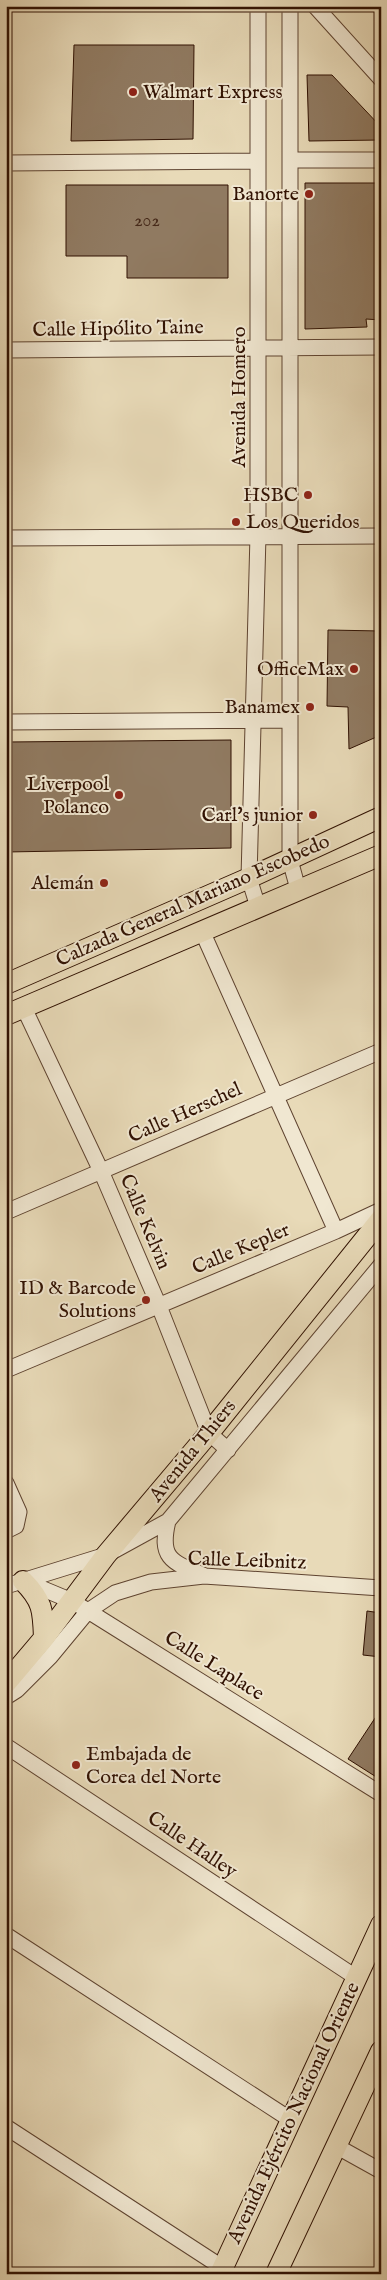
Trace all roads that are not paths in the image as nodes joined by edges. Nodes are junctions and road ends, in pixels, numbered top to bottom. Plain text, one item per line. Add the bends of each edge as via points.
1 (258, 6) edge
2 (290, 6) edge
3 (315, 6) edge
4 (381, 79) edge
5 (290, 160) junction
6 (381, 160) edge
7 (258, 161) junction
8 (6, 163) edge
9 (259, 347) junction
10 (381, 347) edge
11 (290, 348) junction
12 (6, 350) edge
13 (258, 535) junction
14 (290, 536) junction
15 (381, 536) edge
16 (6, 538) edge
17 (252, 720) junction
18 (289, 720) junction
19 (6, 722) edge
20 (381, 818) edge
21 (381, 855) edge
22 (290, 860) junction
23 (249, 878) junction
24 (298, 889) junction
25 (258, 907) junction
26 (202, 931) junction
27 (6, 984) edge
28 (15, 1011) edge
29 (381, 1051) edge
30 (274, 1096) junction
31 (101, 1172) junction
32 (381, 1210) edge
33 (6, 1212) edge
34 (381, 1219) edge
35 (336, 1231) junction
36 (381, 1265) edge
37 (159, 1306) junction
38 (6, 1370) edge
39 (208, 1433) junction
40 (228, 1450) junction
41 (6, 1483) edge
42 (168, 1521) junction
43 (6, 1531) edge
44 (106, 1555) junction
45 (204, 1576) junction
46 (15, 1583) edge
47 (381, 1588) edge
48 (80, 1606) junction
49 (44, 1638) junction
50 (6, 1683) edge
51 (6, 1697) edge
52 (6, 1746) edge
53 (381, 1794) edge
54 (381, 1925) edge
55 (6, 1934) edge
56 (356, 1978) junction
57 (381, 2051) edge
58 (291, 2120) junction
59 (6, 2127) edge
60 (336, 2146) junction
61 (381, 2171) edge
62 (222, 2271) edge
63 (276, 2274) edge

1 - 7 street, Avenida Homero
2 - 5 street
3 - 4 street
5 - 6 street
5 - 11 street
7 - 8 street
7 - 9 street, Avenida Homero
9 - 11 street, Calle Hipólito Taine
9 - 12 street, Calle Hipólito Taine
9 - 13 street, Avenida Homero
10 - 11 street, Calle Hipólito Taine
11 - 14 street
13 - 14 street
13 - 16 street
13 - 17 street, Avenida Homero
14 - 15 street
14 - 18 street
17 - 18 street
17 - 19 street
17 - 23 street, Avenida Homero
18 - 22 street
20 - 22 main road, Calzada General Mariano Escobedo
21 - 24 main road, Calzada General Mariano Escobedo
22 - 23 main road, Calzada General Mariano Escobedo
22 - 24 street
23 - 25 street, Avenida Homero
23 - 27 main road, Calzada General Mariano Escobedo
24 - 25 main road, Calzada General Mariano Escobedo
25 - 26 main road, Calzada General Mariano Escobedo
26 - 28 main road, Calzada General Mariano Escobedo
26 - 30 street
28 - 31 street, Calle Kelvin
29 - 30 street, Calle Herschel
30 - 31 street, Calle Herschel
30 - 35 street
31 - 33 street, Calle Herschel
31 - 37 street, Calle Kelvin
32 - 35 street, Calle Kepler
34 - 39 main road, Avenida Thiers
35 - 37 street, Calle Kepler
36 - 40 street, Avenida Thiers
37 - 38 street, Calle Kepler
37 - 39 street, Calle Kelvin
39 - 40 street, Calle Kelvin
39 - 44 main road, Avenida Thiers
40 - 42 street, Avenida Thiers
41 - 43 street via 18,1519 16,1526
42 - 44 street
42 - 45 street via 164,1539 168,1555 180,1566
44 - 46 street
44 - 48 main road, Avenida Thiers
45 - 47 street, Calle Leibnitz
45 - 48 street, Calle Leibnitz via 151,1582
46 - 48 street, Calle Laplace
46 - 49 main road via 40,1603
48 - 49 main road, Avenida Thiers
48 - 51 street, Calle Leibnitz via 50,1657
48 - 53 street, Calle Laplace
49 - 50 main road, Avenida Thiers
52 - 56 street, Calle Halley
54 - 56 main road, Avenida Ejército Nacional Oriente
55 - 58 street
56 - 58 main road, Avenida Ejército Nacional Oriente
57 - 60 main road
58 - 62 main road, Avenida Ejército Nacional Oriente
59 - 62 street
60 - 61 street
60 - 63 main road

